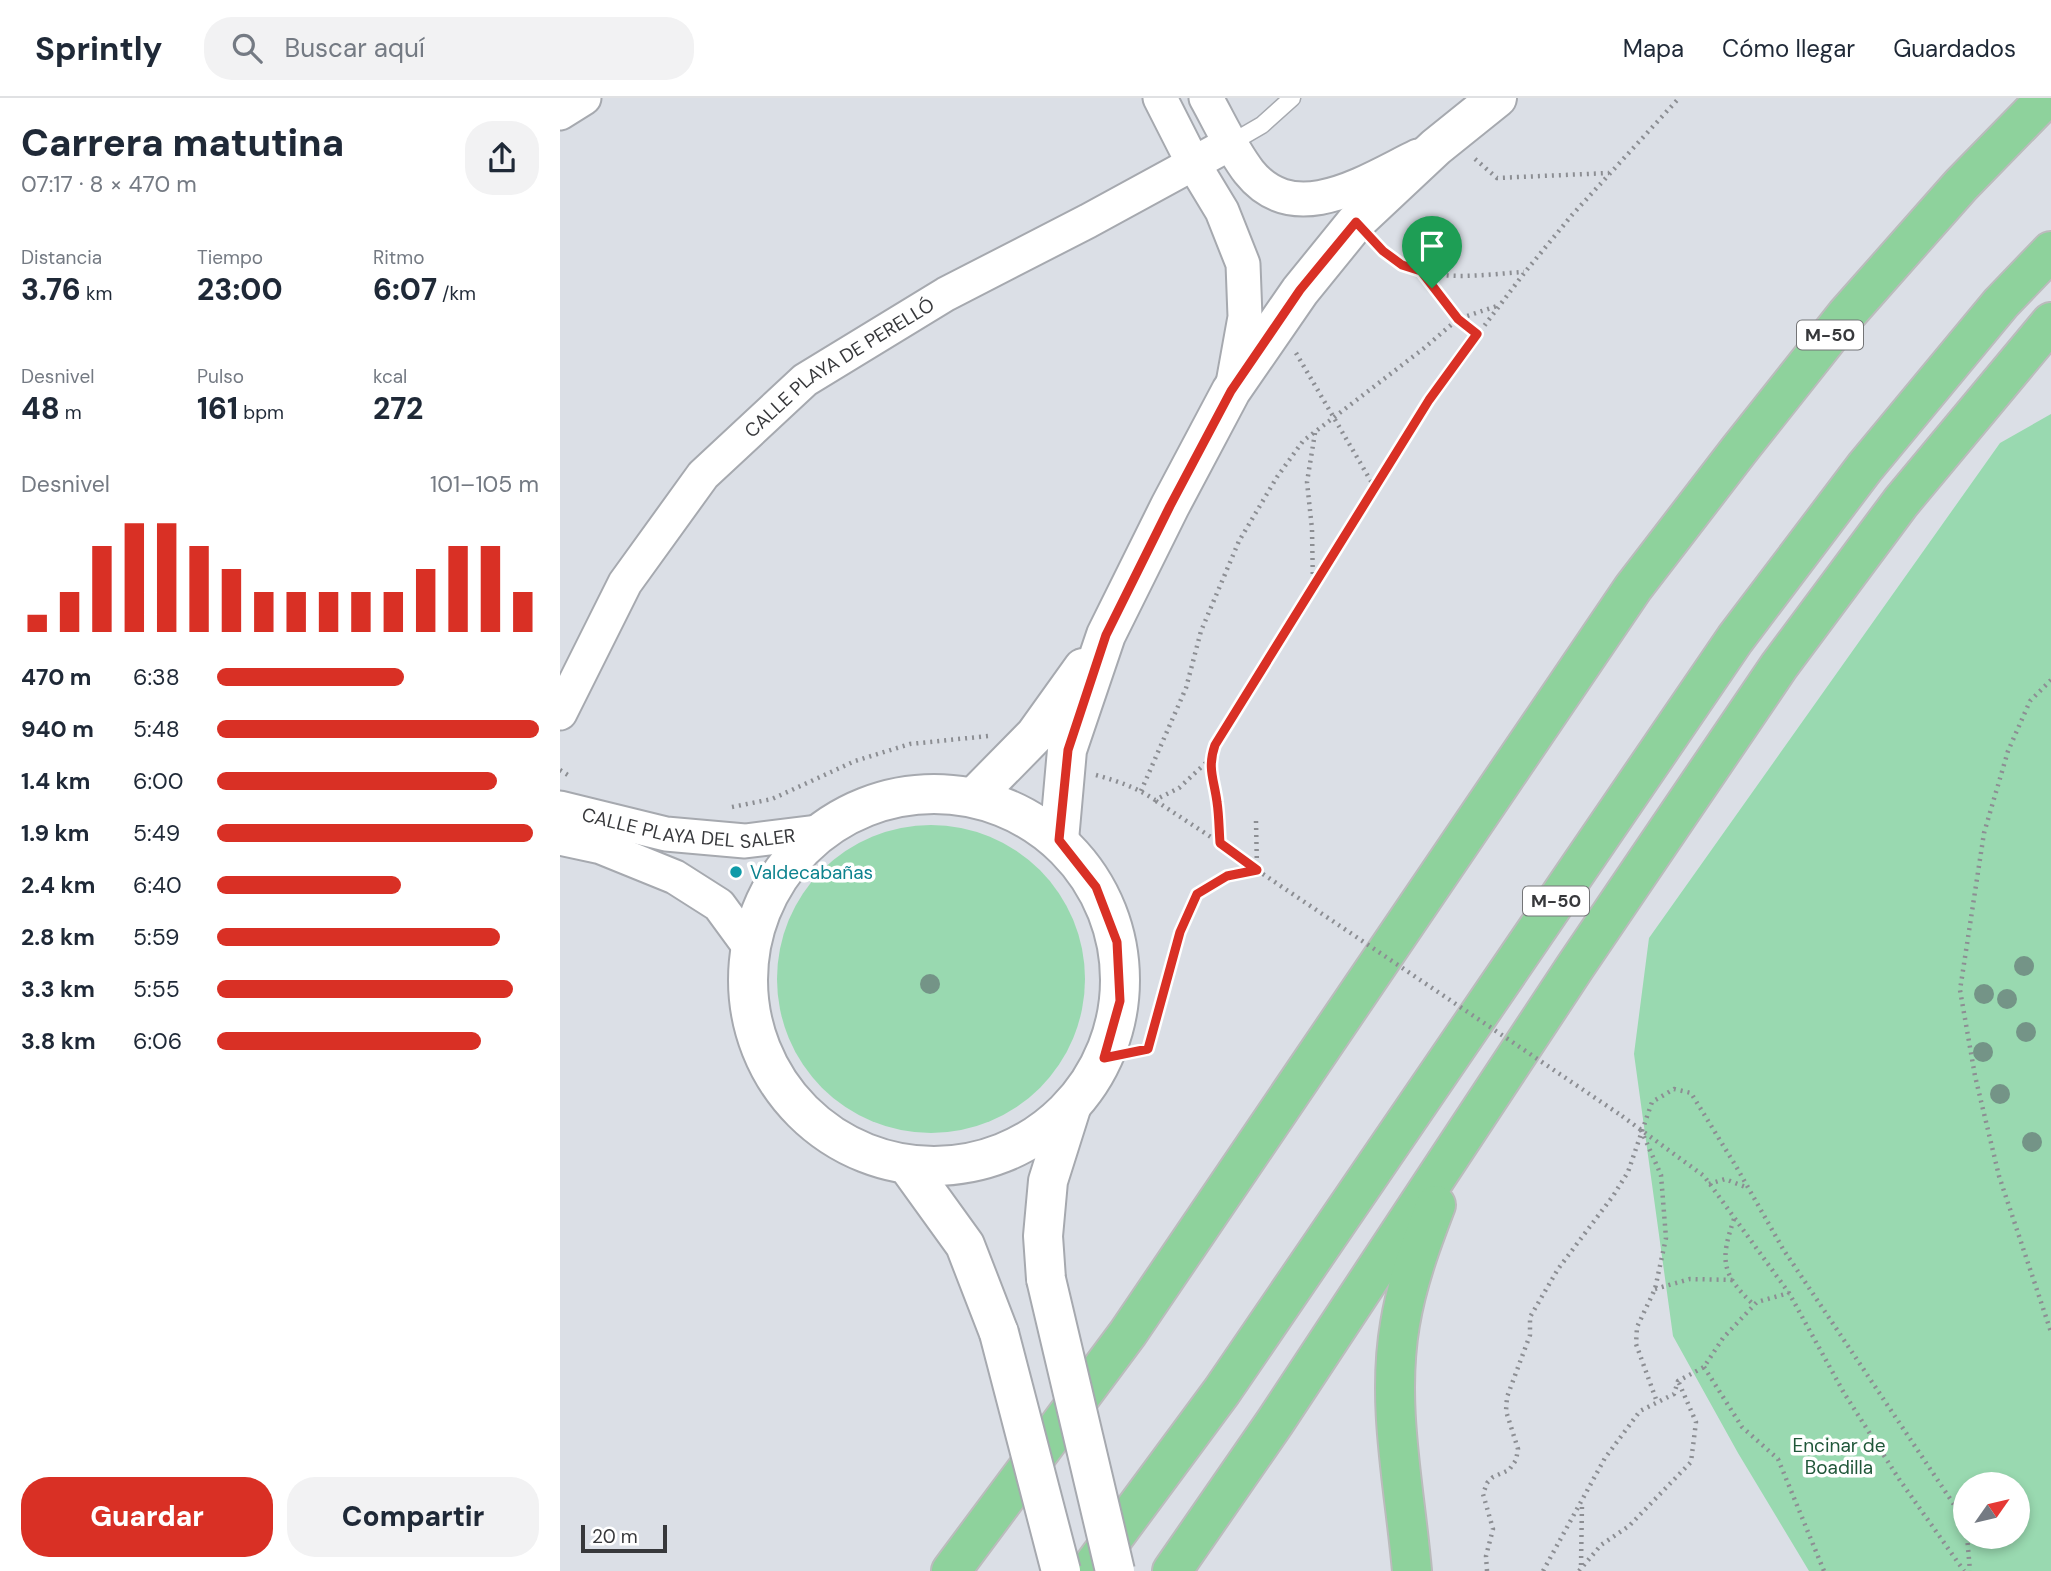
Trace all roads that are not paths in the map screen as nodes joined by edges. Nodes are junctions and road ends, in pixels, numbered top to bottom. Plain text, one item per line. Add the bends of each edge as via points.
1 (584, 98) edge
2 (1160, 98) edge
3 (1206, 98) edge
4 (1292, 98) edge
5 (1497, 98) edge
6 (2018, 98) edge
7 (2046, 98) edge
8 (560, 113) edge
9 (1447, 139) junction
10 (1231, 143) junction
11 (1193, 163) junction
12 (2051, 251) edge
13 (2051, 323) edge
14 (1231, 391) junction
15 (1633, 588) junction
16 (1106, 635) junction
17 (560, 713) edge
18 (567, 793) edge
19 (974, 797) junction
20 (817, 832) junction
21 (560, 838) edge
22 (1059, 840) junction
23 (749, 946) junction
24 (1492, 1092) junction
25 (1071, 1108) junction
26 (908, 1166) junction
27 (951, 1571) edge
28 (1061, 1571) edge
29 (1089, 1571) edge
30 (1115, 1571) edge
31 (1172, 1571) edge
32 (1412, 1571) edge

1 - 8 street
2 - 11 street
3 - 10 street
4 - 10 lane via 1262,125
5 - 9 street
6 - 15 highway via 1928,190 1720,436
7 - 15 highway, M-50 via 1961,185 1846,315
9 - 10 street via 1343,192 1302,201 1276,195 1250,173
9 - 14 street via 1356,222 1300,290
10 - 11 street, CALLE PLAYA DE PERELLÓ
11 - 14 street via 1222,211 1243,264 1245,317
11 - 17 street, CALLE PLAYA DE PERELLÓ via 946,295 805,380 703,475 625,583
12 - 29 highway, M-50 via 2001,303 1865,467 1735,639 1222,1391
13 - 24 highway via 1901,502 1779,666
14 - 16 street
15 - 27 highway, M-50 via 1128,1333
16 - 19 street via 1035,735
16 - 22 street via 1068,750
18 - 20 street, CALLE PLAYA DEL SALER via 666,834 745,841
19 - 20 street via 919,793 865,805
19 - 22 street via 1019,813
20 - 23 street via 785,864 762,903
21 - 23 street, CALLE PLAYA DEL SALER via 601,848 675,877 719,905
22 - 25 street via 1096,887 1117,942 1120,1001 1104,1058
23 - 26 street via 748,1006 766,1064 802,1113 850,1148
24 - 31 highway
24 - 32 highway via 1434,1212 1414,1263 1400,1325 1395,1391
25 - 26 street via 1024,1145 967,1165
25 - 30 street, bridge via 1048,1181 1043,1236 1046,1279
26 - 28 street, bridge via 965,1245 999,1333

